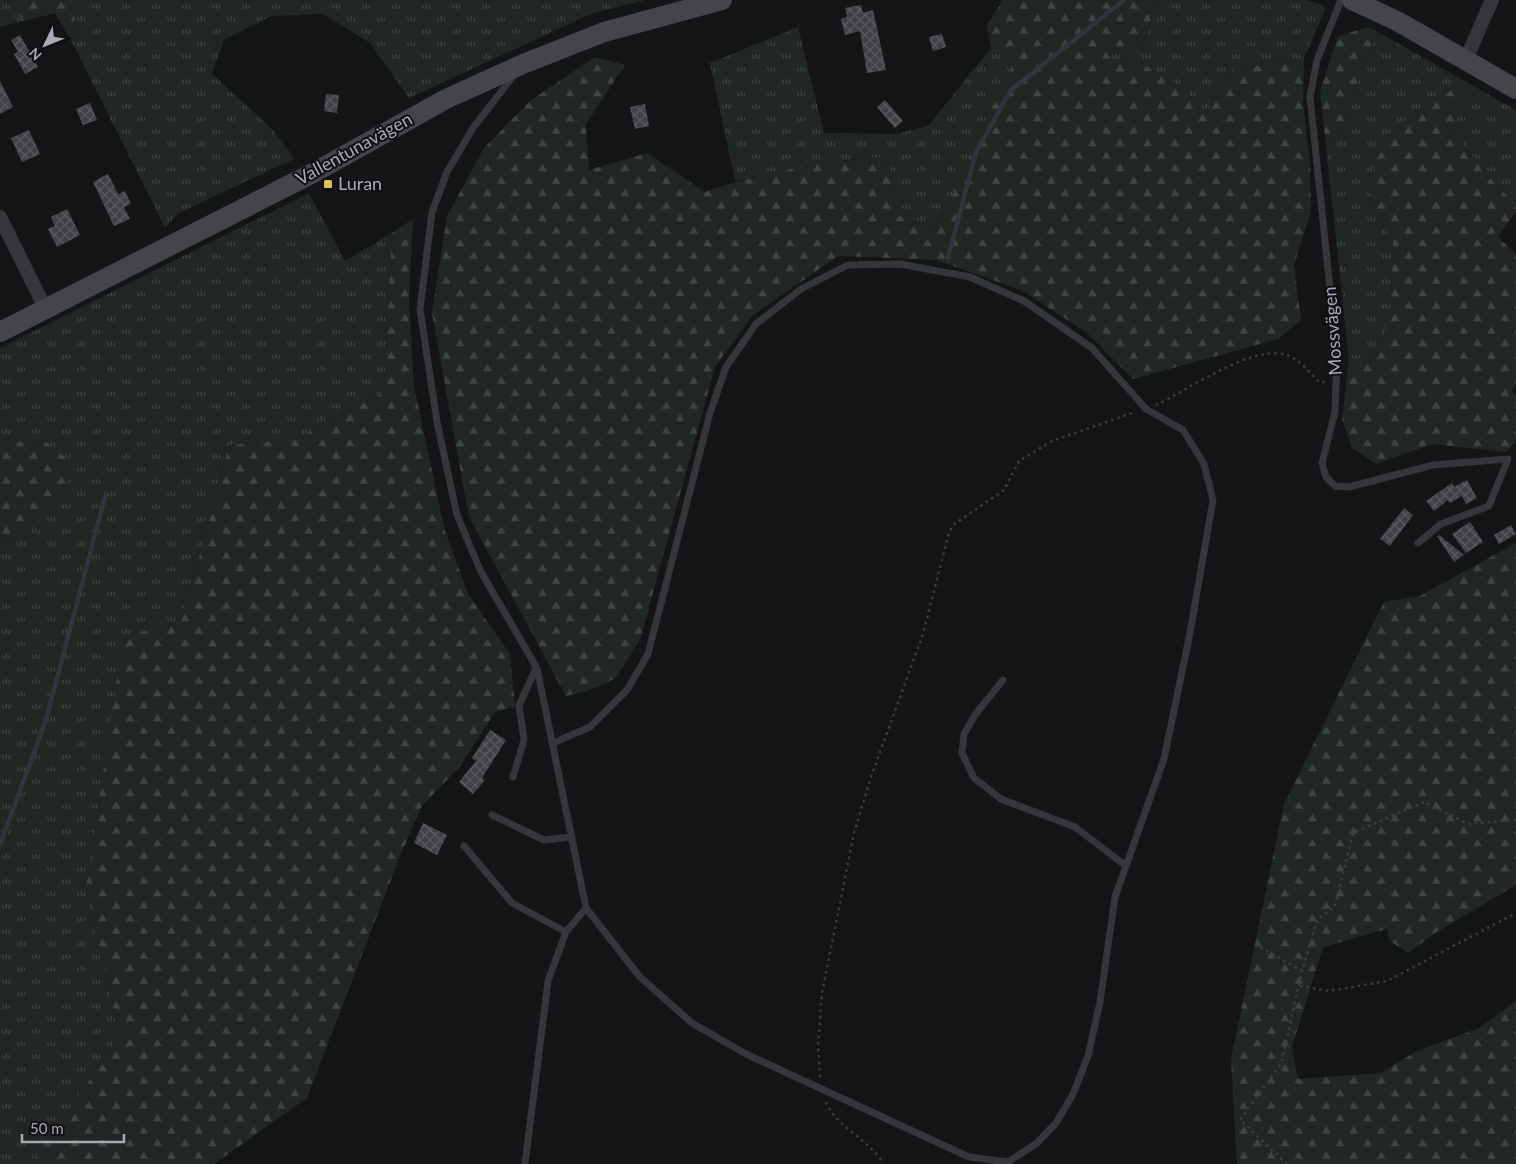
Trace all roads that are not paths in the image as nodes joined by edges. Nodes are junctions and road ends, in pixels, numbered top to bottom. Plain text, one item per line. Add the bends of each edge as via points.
1 (722, 0) edge
2 (1341, 0) edge
3 (1352, 0) edge
4 (1492, 0) edge
5 (1466, 59) junction
6 (523, 64) junction
7 (1516, 89) edge
8 (0, 217) edge
9 (45, 308) junction
10 (0, 332) edge
11 (1418, 543) dead end
12 (537, 668) junction
13 (1003, 680) dead end
14 (553, 742) junction
15 (513, 778) dead end
16 (492, 815) dead end
17 (572, 837) junction
18 (464, 846) dead end
19 (1126, 866) junction
20 (586, 908) junction
21 (566, 932) junction
22 (525, 1164) edge

1 - 6 main road, Vallentunavägen via 604,32
2 - 11 lane, Mossvägen via 1317,60 1310,97 1337,355 1335,412 1322,463 1326,477 1335,486 1349,486 1433,465 1508,459 1488,506 1441,524
3 - 5 main road
4 - 5 street
5 - 7 main road
6 - 9 main road, Vallentunavägen via 446,99 313,173
6 - 12 lane via 473,128 447,172 432,212 420,309 437,422 457,515 481,572
8 - 9 street
9 - 10 main road, Vallentunavägen
12 - 14 lane
12 - 15 lane via 518,704 524,740
13 - 19 lane via 964,734 962,753 974,778 1001,799 1075,827
14 - 17 lane
14 - 19 lane via 590,726 626,690 648,654 710,412 726,367 756,324 801,289 848,265 900,264 970,277 1024,301 1092,348 1146,410 1183,430 1204,464 1213,500 1190,633 1164,759
16 - 17 lane via 544,840
17 - 20 lane
18 - 21 lane via 512,903
19 - 20 lane via 1115,897 1100,1002 1088,1056 1073,1094 1056,1123 1037,1143 1008,1162 969,1157 746,1054 692,1023 640,977
20 - 21 lane
21 - 22 lane via 548,981

